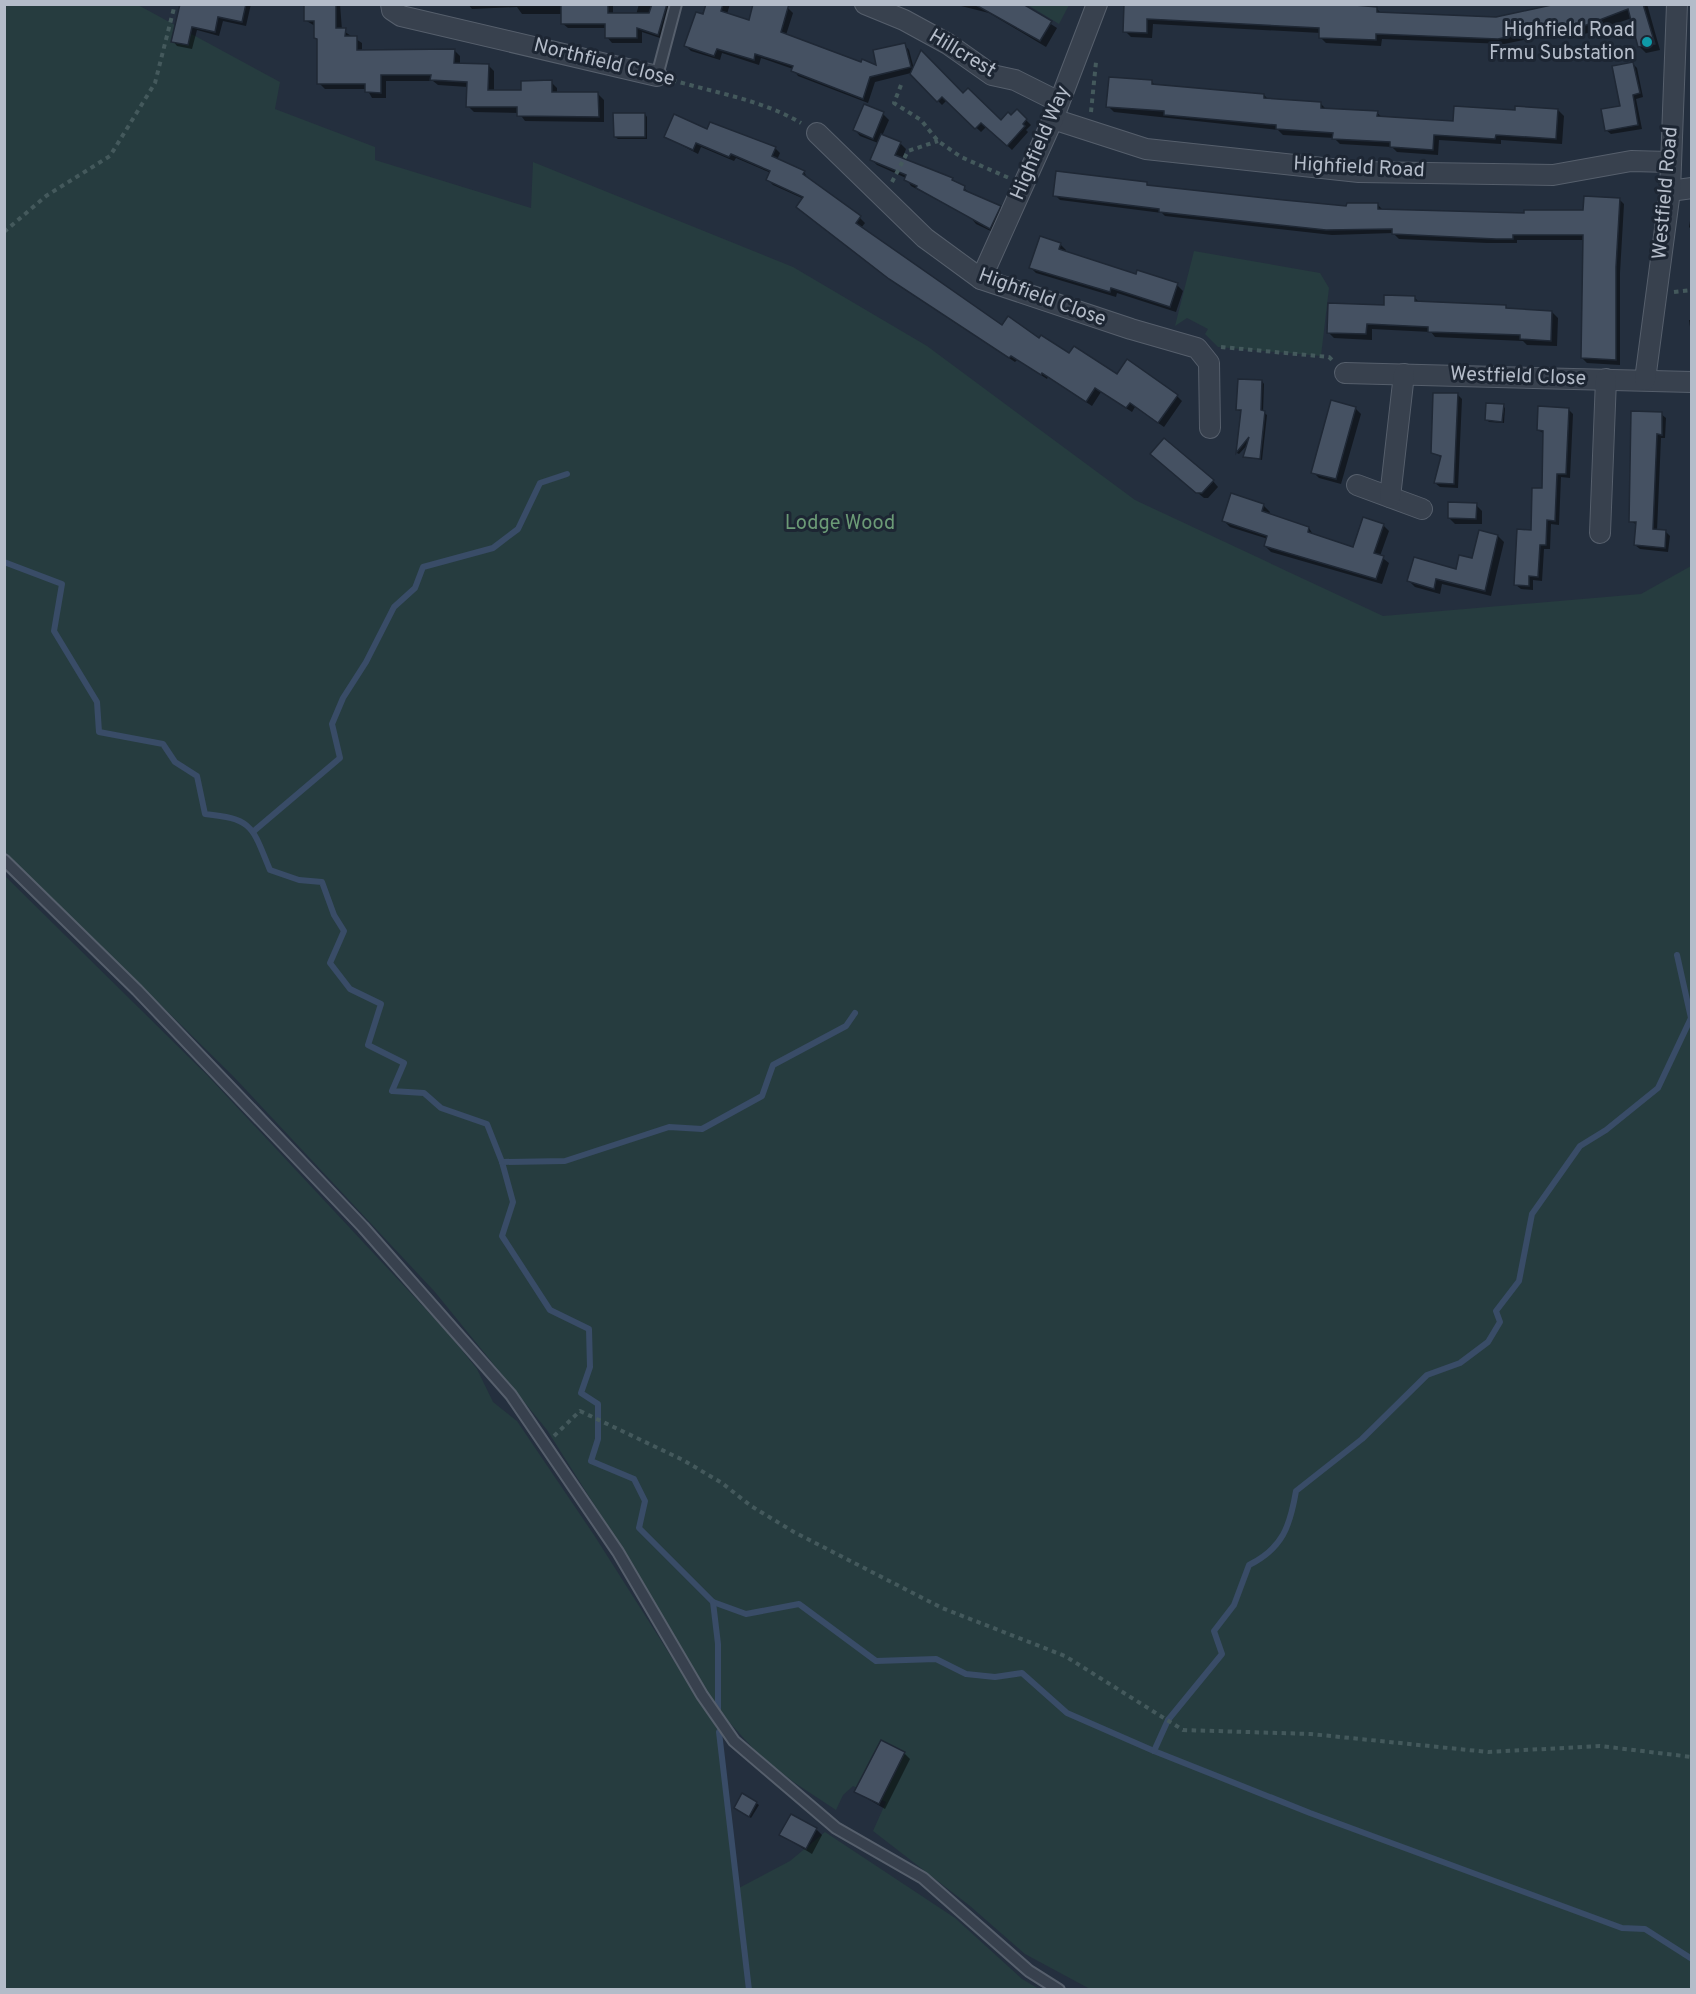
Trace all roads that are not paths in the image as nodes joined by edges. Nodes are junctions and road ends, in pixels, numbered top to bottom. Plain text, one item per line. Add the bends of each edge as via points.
1 (391, 4) edge
2 (676, 4) edge
3 (865, 4) edge
4 (1097, 4) edge
5 (1677, 4) edge
6 (657, 76) joint
7 (1056, 110) junction
8 (817, 133) road end
9 (1670, 162) junction
10 (1692, 188) edge
11 (1670, 191) junction
12 (981, 279) junction
13 (1345, 373) road end
14 (1404, 374) junction
15 (1606, 380) junction
16 (1646, 380) junction
17 (1692, 382) edge
18 (1210, 428) dead end
19 (1357, 485) dead end
20 (1390, 497) junction
21 (1422, 509) dead end
22 (1600, 533) dead end
23 (4, 860) edge
24 (1059, 1989) edge

1 - 6 street, Northfield Close via 392,10 401,16
2 - 6 lane
3 - 7 street, Hillcrest via 948,44 992,75 1015,81
4 - 7 street, Highfield Way
5 - 9 street, Westfield Road
7 - 9 street, Highfield Road via 1146,149 1359,172 1553,175 1631,161
7 - 12 street, Highfield Way
8 - 12 street, Highfield Close via 925,238
9 - 11 street, Westfield Road
10 - 11 street
11 - 16 street, Westfield Road
12 - 18 street, Highfield Close via 1190,345 1209,363
13 - 14 street, Westfield Close
14 - 15 street, Westfield Close
14 - 20 street
15 - 16 street, Westfield Close
15 - 22 street
16 - 17 street, Westfield Close
19 - 20 street
20 - 21 street
23 - 24 lane via 137,990 363,1227 511,1395 618,1552 702,1695 734,1741 836,1828 923,1878 1029,1971

